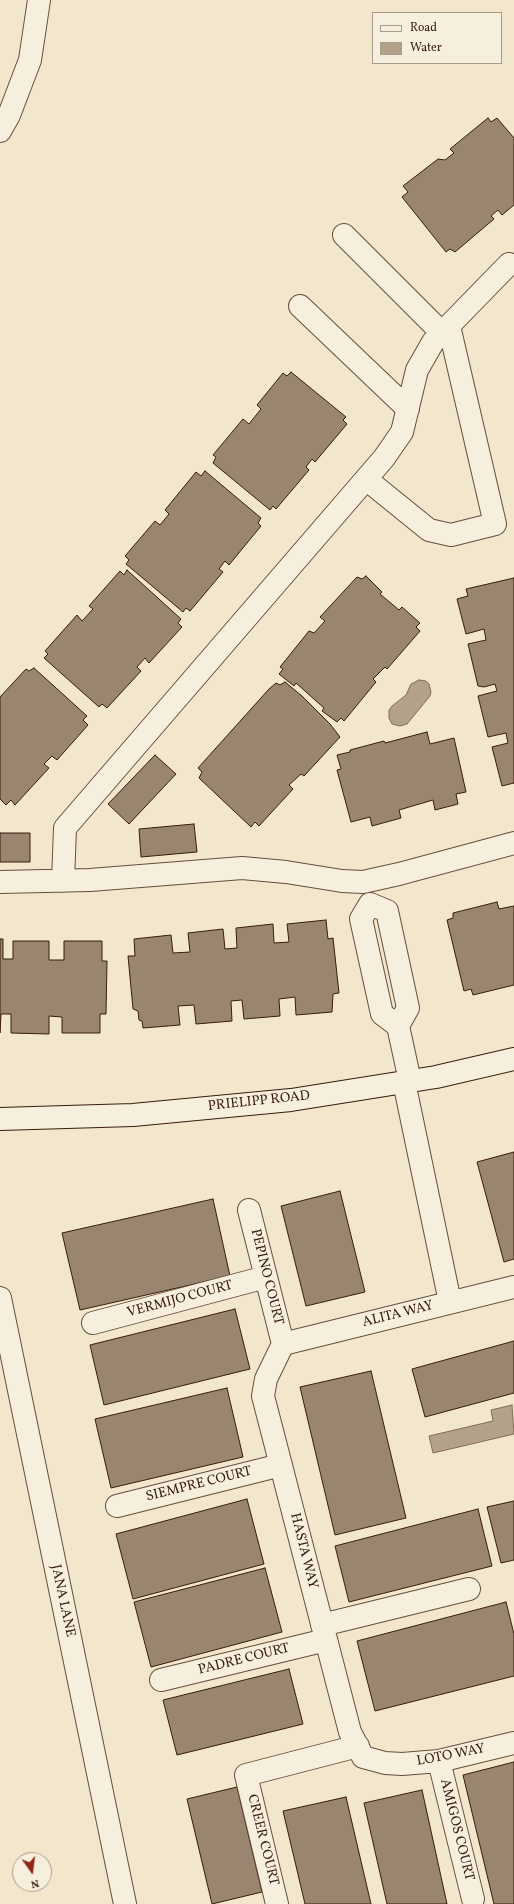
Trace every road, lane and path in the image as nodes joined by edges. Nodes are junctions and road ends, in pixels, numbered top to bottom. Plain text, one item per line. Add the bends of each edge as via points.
1 (39, 0) edge
2 (0, 131) edge
3 (344, 235) dead end
4 (512, 268) edge
5 (300, 306) dead end
6 (445, 329) junction
7 (408, 409) junction
8 (366, 479) junction
9 (514, 843) edge
10 (63, 881) junction
11 (0, 882) edge
12 (398, 1026) dead end
13 (514, 1059) edge
14 (407, 1081) junction
15 (0, 1119) edge
16 (249, 1210) dead end
17 (266, 1277) junction
18 (514, 1286) edge
19 (0, 1298) edge
20 (450, 1302) junction
21 (93, 1323) dead end
22 (282, 1344) junction
23 (281, 1465) junction
24 (117, 1506) dead end
25 (469, 1589) dead end
26 (324, 1633) junction
27 (161, 1680) dead end
28 (514, 1743) edge
29 (360, 1752) junction
30 (439, 1761) junction
31 (473, 1899) dead end
32 (125, 1904) edge
33 (277, 1904) edge

1 - 2 street via 30,60 9,115
3 - 6 street
4 - 6 street
5 - 7 street
6 - 7 street via 433,342 417,370
6 - 8 street via 495,524 451,535 430,530
7 - 8 street via 402,432
8 - 10 street via 65,828
9 - 10 street via 363,882 242,868
10 - 11 street
12 - 14 street
13 - 14 street, PRIELIPP ROAD
14 - 15 street, PRIELIPP ROAD via 291,1100 141,1114
14 - 20 street
16 - 17 street, PEPINO COURT
17 - 21 street, VERMIJO COURT
17 - 22 street, PEPINO COURT
18 - 20 street, ALITA WAY
19 - 32 street, JANA LANE
20 - 22 street, ALITA WAY
22 - 23 street, HASTA WAY via 266,1379 263,1396
23 - 24 street, SIEMPRE COURT
23 - 26 street, HASTA WAY
25 - 26 street, PADRE COURT
26 - 27 street, PADRE COURT
26 - 29 street, HASTA WAY via 350,1732
28 - 30 street, LOTO WAY
29 - 30 street, LOTO WAY via 385,1763
29 - 33 street, CREER COURT via 246,1775
30 - 31 street, AMIGOS COURT

